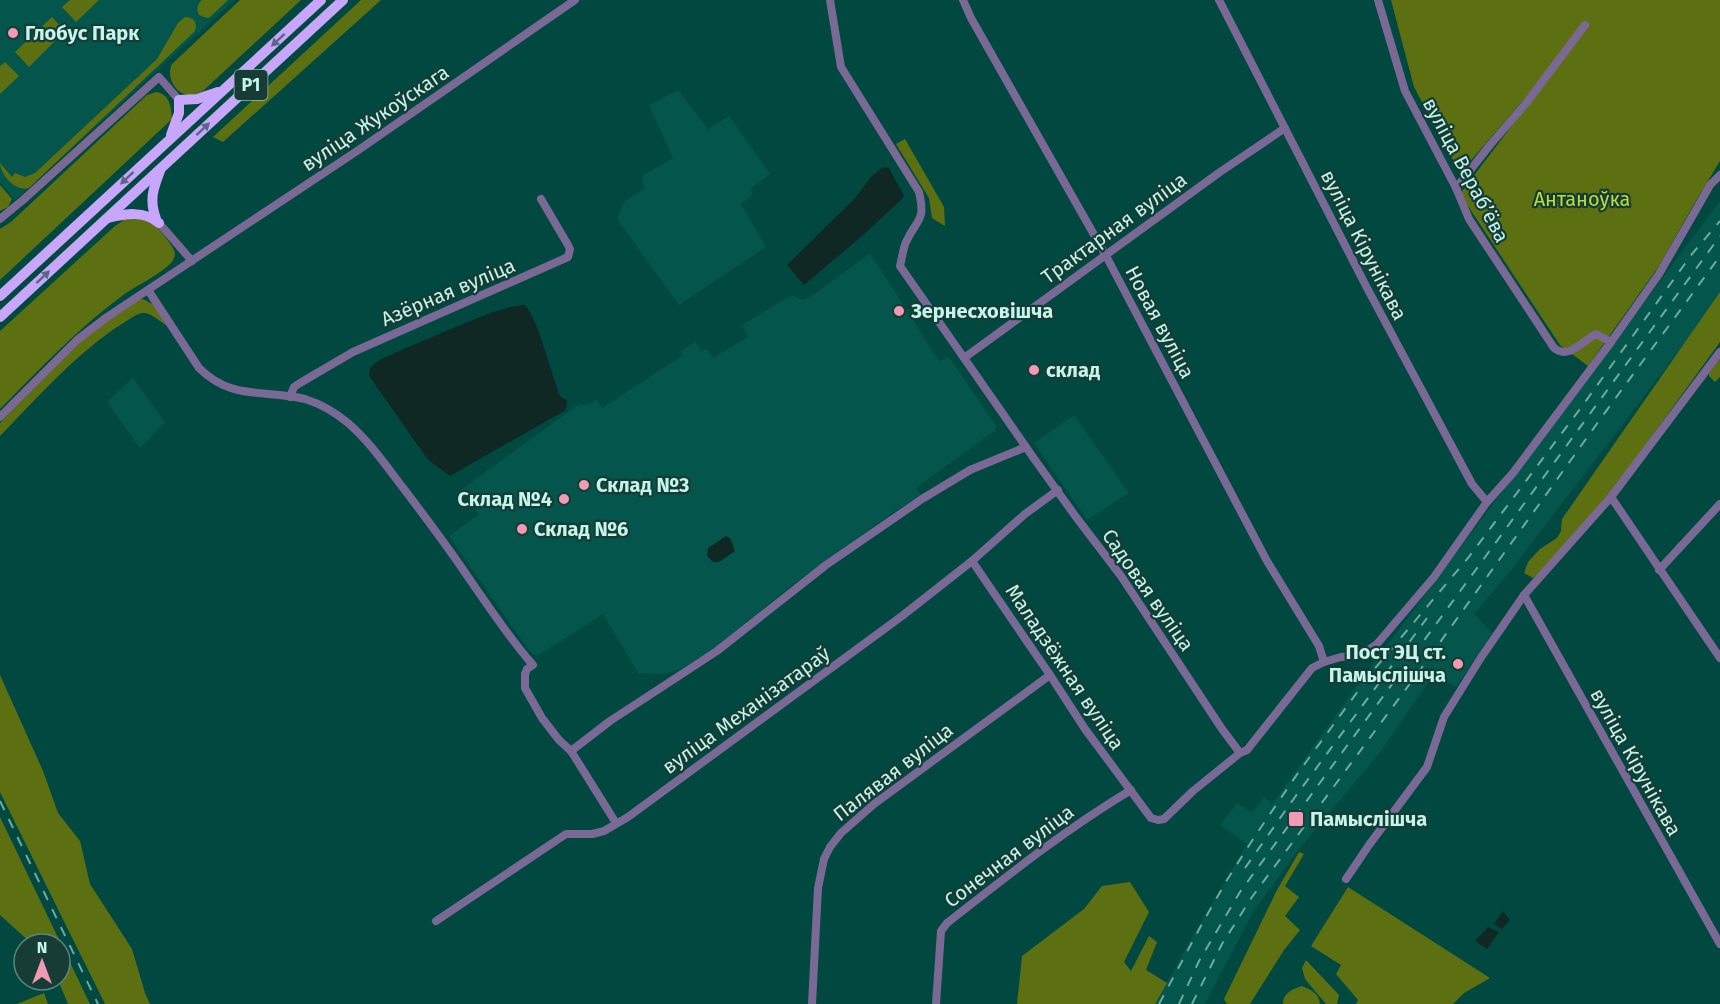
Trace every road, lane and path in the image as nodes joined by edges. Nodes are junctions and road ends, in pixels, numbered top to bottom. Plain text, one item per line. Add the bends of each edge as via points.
1 (321, 0) edge
2 (343, 0) edge
3 (576, 0) edge
4 (830, 0) edge
5 (963, 0) edge
6 (1219, 0) edge
7 (1378, 0) edge
8 (1585, 25) dead end
9 (222, 92) junction
10 (179, 100) junction
11 (1285, 128) junction
12 (170, 139) junction
13 (160, 169) junction
14 (1720, 175) edge
15 (1456, 188) junction
16 (541, 199) dead end
17 (0, 219) edge
18 (105, 219) junction
19 (157, 221) junction
20 (1106, 254) junction
21 (192, 261) junction
22 (148, 290) junction
23 (0, 296) edge
24 (0, 317) edge
25 (1611, 342) junction
26 (1720, 352) edge
27 (964, 358) junction
28 (290, 396) junction
29 (0, 417) edge
30 (1026, 447) junction
31 (1058, 490) junction
32 (1611, 497) junction
33 (1487, 502) junction
34 (1720, 504) edge
35 (972, 561) junction
36 (1659, 570) junction
37 (1524, 595) junction
38 (1720, 658) edge
39 (1324, 662) junction
40 (1050, 675) junction
41 (571, 751) junction
42 (1240, 753) junction
43 (1131, 790) junction
44 (616, 823) junction
45 (1346, 879) dead end
46 (436, 921) dead end
47 (1719, 941) edge
48 (812, 1004) edge
49 (936, 1004) edge

1 -> 9 highway, Р1
13 -> 2 highway, Р1
3 - 21 street, вуліца Жукоўскага
4 - 27 street, Садовая вуліца via 841,67 919,192 920,220 905,244 900,266
5 - 20 street, Новая вуліца
6 - 11 street, вуліца Кірунікава
7 - 15 street, вуліца Верабʼёва via 1405,91
8 - 15 street
9 - 10 highway
9 - 12 highway, Р1
10 - 12 highway
10 - 17 street via 159,77
11 - 20 street, Трактарная вуліца
11 - 33 street, вуліца Кірунікава via 1464,468
12 -> 23 highway, Р1
13 - 18 highway, Р1
13 - 19 highway via 151,204
14 - 25 street via 1710,185 1659,274
15 - 25 street, вуліца Верабʼёва via 1475,229 1554,348 1568,353 1596,334
16 - 28 street, Азёрная вуліца via 570,249 568,257 353,352 294,387
18 - 19 highway via 141,214
24 -> 18 highway, Р1
19 - 21 street
20 - 27 street, Трактарная вуліца
20 - 39 street, Новая вуліца via 1267,561 1319,646
21 - 22 street, вуліца Жукоўскага
22 - 28 street via 209,379 238,390
22 - 29 street, вуліца Жукоўскага via 77,340
25 - 33 street
26 - 32 street
27 - 30 street, Садовая вуліца
28 - 41 street via 335,413 385,464 533,665 525,674 525,688 542,717
30 - 31 street, Садовая вуліца
30 - 41 street via 970,470 922,499 826,565 717,651
31 - 35 street, вуліца Механізатараў
31 - 42 street, Садовая вуліца
32 - 36 street
32 - 37 street
33 - 39 street via 1434,577 1377,644 1360,655
34 - 36 street
35 - 40 street, Маладзёжная вуліца
35 - 44 street, вуліца Механізатараў
36 - 38 street
37 - 45 street via 1444,717 1427,767
37 - 47 street, вуліца Кірунікава
39 - 42 street via 1312,668 1255,741
40 - 43 street, Маладзёжная вуліца
40 - 48 street, Палявая вуліца via 874,804 830,847 818,888
41 - 44 street
42 - 43 street, Маладзёжная вуліца via 1164,819 1151,818
43 - 49 street, Сонечная вуліца via 1030,858 947,923 941,931
44 - 46 street, вуліца Механізатараў via 592,834 566,834

